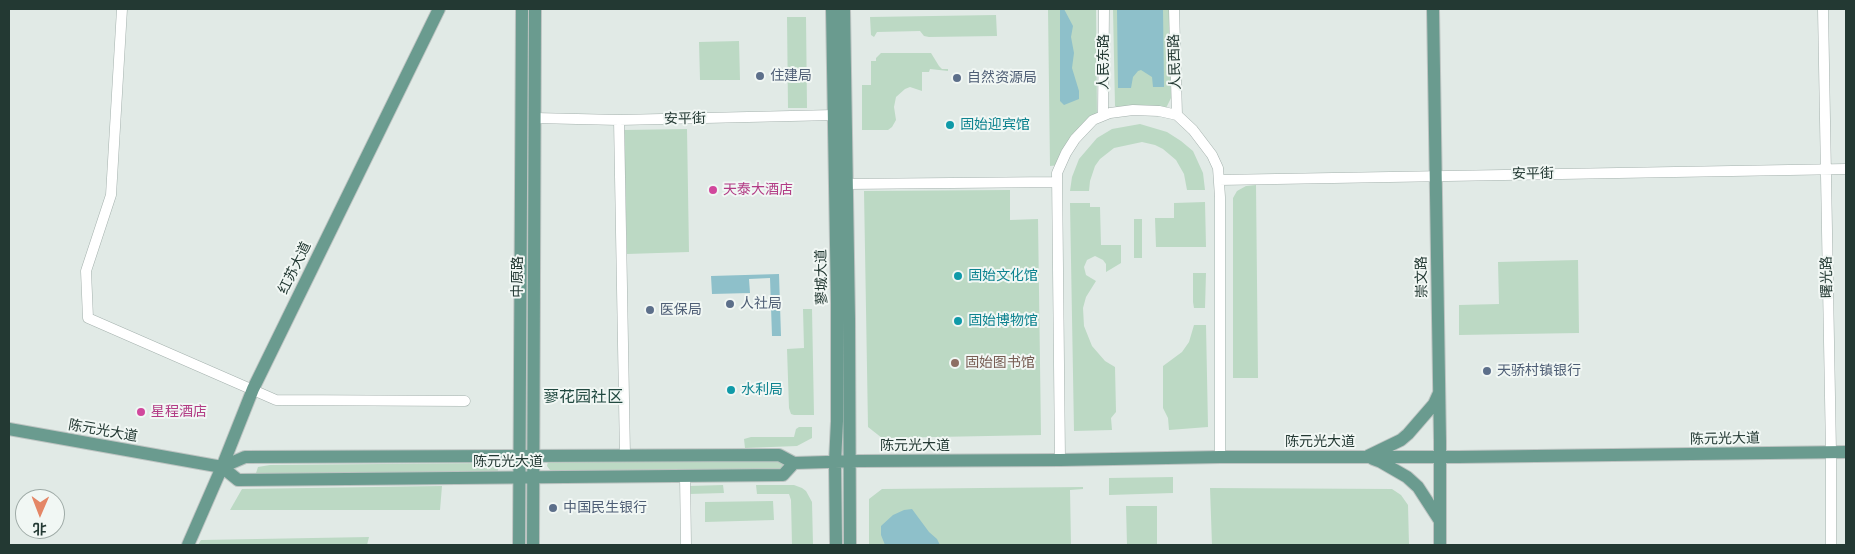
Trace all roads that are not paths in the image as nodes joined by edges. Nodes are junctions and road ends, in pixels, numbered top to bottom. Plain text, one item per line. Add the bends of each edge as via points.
1 (122, 9) edge
2 (439, 9) edge
3 (522, 9) edge
4 (535, 9) edge
5 (832, 9) edge
6 (844, 9) edge
7 (1104, 9) edge
8 (1174, 9) edge
9 (1433, 9) edge
10 (1823, 9) edge
11 (834, 115) junction
12 (1103, 115) junction
13 (1177, 115) junction
14 (535, 118) junction
15 (619, 120) junction
16 (1825, 169) junction
17 (1846, 169) edge
18 (1436, 176) junction
19 (1219, 180) junction
20 (1056, 182) junction
21 (847, 184) junction
22 (253, 389) junction
23 (1439, 393) junction
24 (465, 401) dead end
25 (9, 429) edge
26 (1831, 452) junction
27 (1846, 452) edge
28 (527, 455) junction
29 (626, 456) junction
30 (1220, 457) junction
31 (1366, 457) junction
32 (1440, 457) junction
33 (1060, 460) junction
34 (848, 461) junction
35 (835, 462) junction
36 (794, 463) junction
37 (222, 467) junction
38 (520, 476) junction
39 (685, 476) junction
40 (534, 477) junction
41 (1440, 521) junction
42 (188, 545) edge
43 (519, 545) edge
44 (533, 545) edge
45 (686, 545) edge
46 (836, 545) edge
47 (850, 545) edge
48 (1440, 545) edge
49 (1831, 545) edge

1 - 22 street via 111,195 86,271 88,318
2 - 22 main road, 红苏大道
3 - 28 main road, 中原路
4 - 14 main road, 中原路
5 - 11 main road, 蓼城大道
6 - 21 main road, 蓼城大道
7 - 12 street, 人民东路
8 - 13 street, 人民西路
9 - 18 main road, 崇文路
10 - 16 street, 曙光路
11 - 15 street, 安平街
11 - 35 main road, 蓼城大道
12 - 13 street via 1159,110
12 - 20 street via 1093,120 1075,139 1060,165
13 - 19 street via 1212,154
14 - 15 street, 安平街
14 - 28 main road, 中原路
15 - 29 street
16 - 17 street, 安平街
16 - 18 street, 安平街
16 - 26 street, 曙光路
18 - 19 street, 安平街
18 - 23 main road, 崇文路
19 - 30 street
20 - 21 street
20 - 33 street
21 - 34 main road, 蓼城大道
22 - 24 street via 276,400
22 - 37 main road, 红苏大道
23 - 31 main road via 1434,404 1408,434
23 - 32 main road, 崇文路
25 - 37 main road, 陈元光大道
26 - 27 main road, 陈元光大道
26 - 32 main road, 陈元光大道
26 - 49 street, 曙光路
28 - 29 main road, 陈元光大道
28 - 37 main road, 陈元光大道 via 245,457
28 - 38 main road, 中原路
28 - 40 main road, 中原路
29 - 36 main road, 陈元光大道 via 779,455
30 - 31 main road, 陈元光大道
30 - 33 main road, 陈元光大道
31 - 32 main road, 陈元光大道
31 - 41 main road via 1382,462 1407,477 1418,487
32 - 41 main road, 崇文路
33 - 34 main road, 陈元光大道
34 - 35 main road, 陈元光大道
34 - 47 main road, 蓼城大道
35 - 36 main road, 陈元光大道
35 - 46 main road, 蓼城大道
36 - 39 main road, 陈元光大道 via 782,475
37 - 38 main road, 陈元光大道 via 238,480
37 - 42 main road, 红苏大道
38 - 40 main road, 陈元光大道
38 - 43 main road, 中原路
39 - 40 main road, 陈元光大道
39 - 45 street
40 - 44 main road, 中原路
41 - 48 main road, 崇文路

